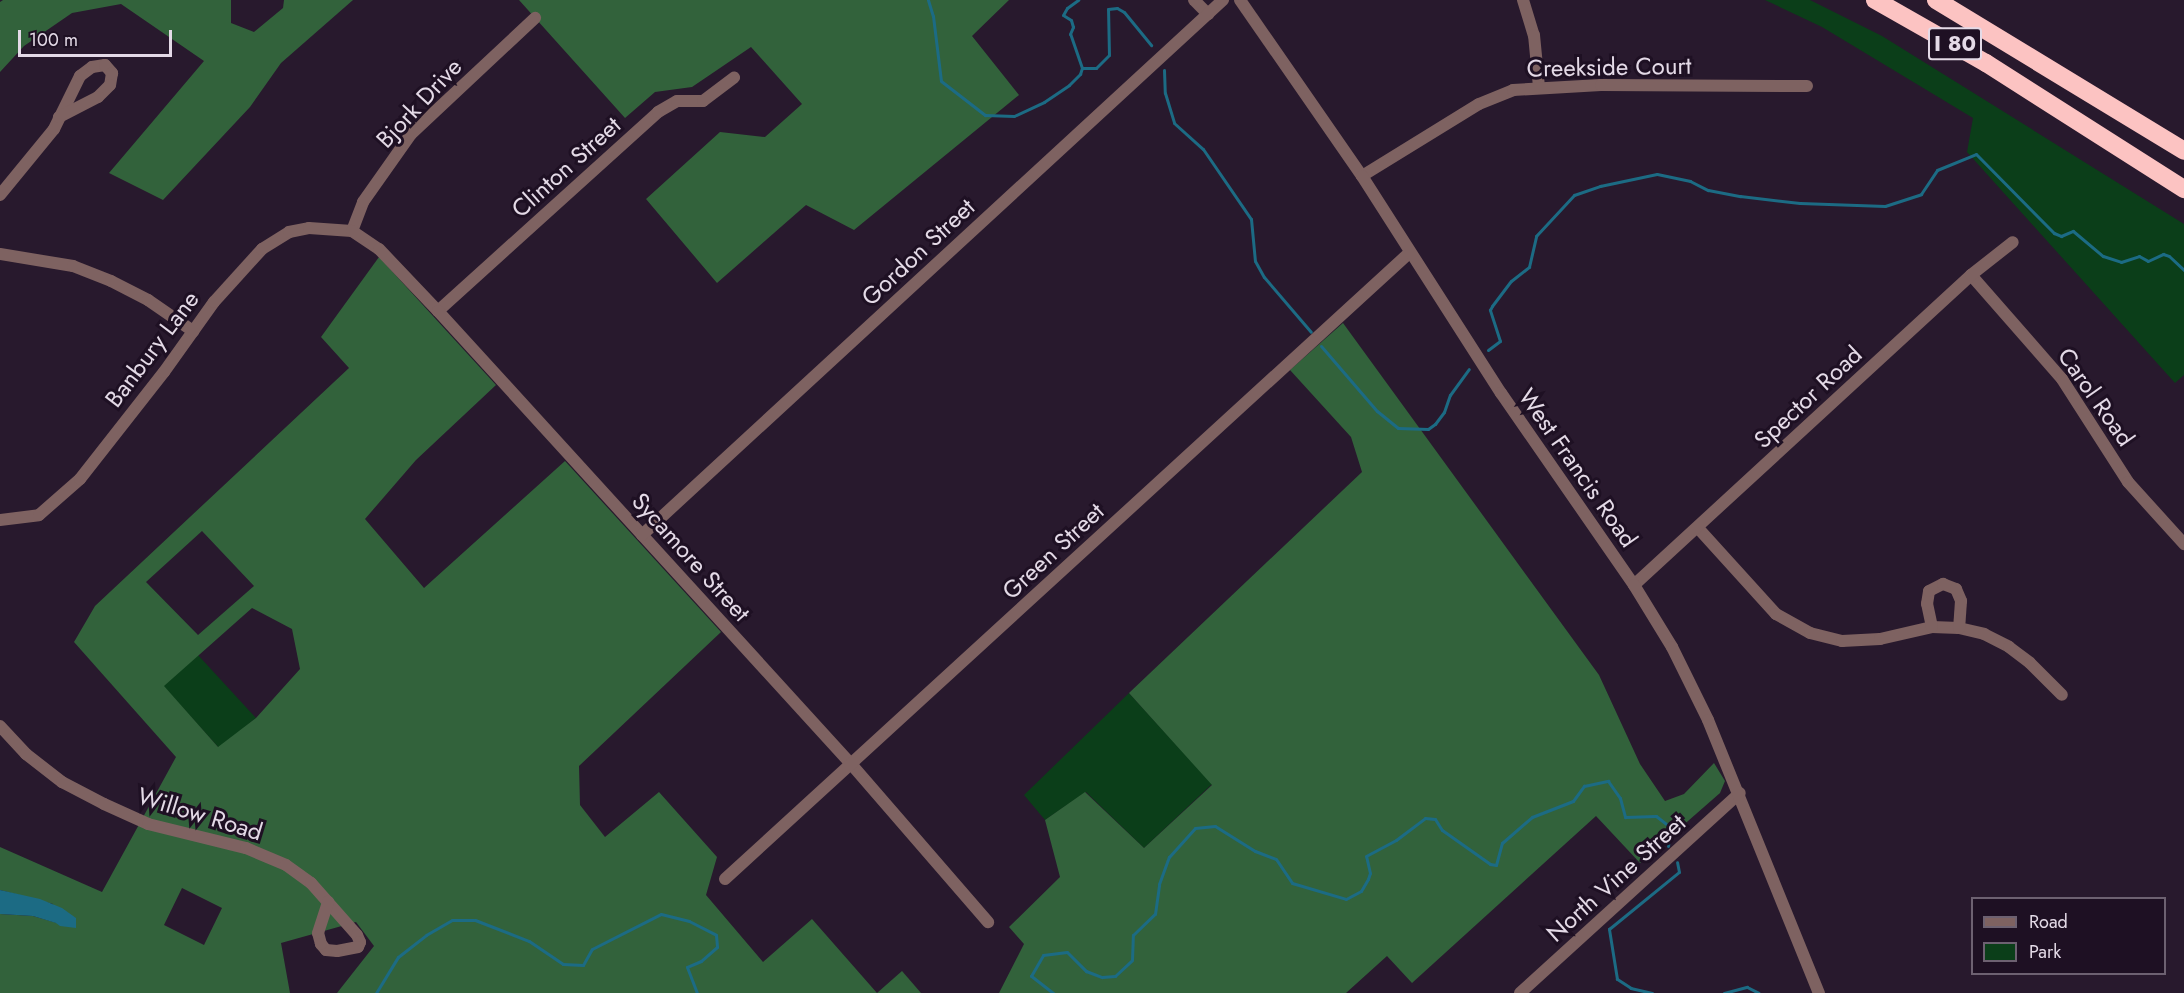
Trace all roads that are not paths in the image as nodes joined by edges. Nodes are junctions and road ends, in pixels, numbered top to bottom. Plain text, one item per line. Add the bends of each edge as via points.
1 (1194, 0) edge
2 (1223, 0) edge
3 (1240, 0) edge
4 (1523, 0) edge
5 (1875, 0) edge
6 (1936, 0) edge
7 (1208, 14) junction
8 (535, 18) dead end
9 (734, 78) dead end
10 (1807, 86) dead end
11 (1539, 87) junction
12 (60, 117) junction
13 (2184, 151) edge
14 (1362, 176) junction
15 (2184, 189) edge
16 (0, 195) edge
17 (352, 231) junction
18 (2013, 242) dead end
19 (1409, 253) junction
20 (0, 254) edge
21 (1971, 275) junction
22 (438, 311) junction
23 (193, 331) junction
24 (0, 520) edge
25 (1698, 528) junction
26 (642, 535) junction
27 (2184, 544) edge
28 (1635, 585) junction
29 (1932, 627) junction
30 (1959, 628) junction
31 (2062, 695) dead end
32 (0, 726) edge
33 (852, 765) junction
34 (1740, 793) junction
35 (725, 879) dead end
36 (328, 902) dead end
37 (988, 922) dead end
38 (1520, 993) edge
39 (1820, 993) edge

1 - 7 street
2 - 7 street, Gordon Street
3 - 14 street, West Francis Road
4 - 11 street via 1534,35
5 - 15 highway, I 80 via 1995,69
6 - 13 highway, I 80
7 - 26 street, Gordon Street
8 - 17 street, Bjork Drive via 411,134 363,202
9 - 22 street, Clinton Street via 703,101 677,101 658,112
10 - 11 street, Creekside Court
11 - 14 street, Creekside Court via 1513,90 1479,104
12 - 12 street via 98,97 110,85 112,73 105,65 92,67 80,76
12 - 16 street
14 - 19 street, West Francis Road
17 - 22 street, Sycamore Street via 379,249
17 - 23 street, Banbury Lane via 309,228 289,232 262,249 233,278
18 - 21 street, Spector Road
19 - 28 street, West Francis Road
19 - 33 street, Green Street
20 - 23 street via 73,266 111,281 148,300
21 - 25 street, Spector Road
21 - 27 street, Carol Road via 2062,379 2128,482
22 - 26 street, Sycamore Street
23 - 24 street, Banbury Lane via 80,479 59,500 39,515
25 - 28 street, Spector Road
25 - 29 street via 1776,614 1810,633 1842,641 1871,640
26 - 33 street, Sycamore Street
28 - 34 street, West Francis Road via 1672,647
29 - 30 street
29 - 30 street via 1927,604 1929,591 1943,584 1956,589 1961,601
30 - 31 street via 1984,634 2009,647
32 - 36 street, Willow Road via 26,754 62,782 148,824 246,848 286,865 312,883
33 - 35 street, Green Street
33 - 37 street, Sycamore Street
34 - 38 street, North Vine Street
34 - 39 street, West Francis Road

